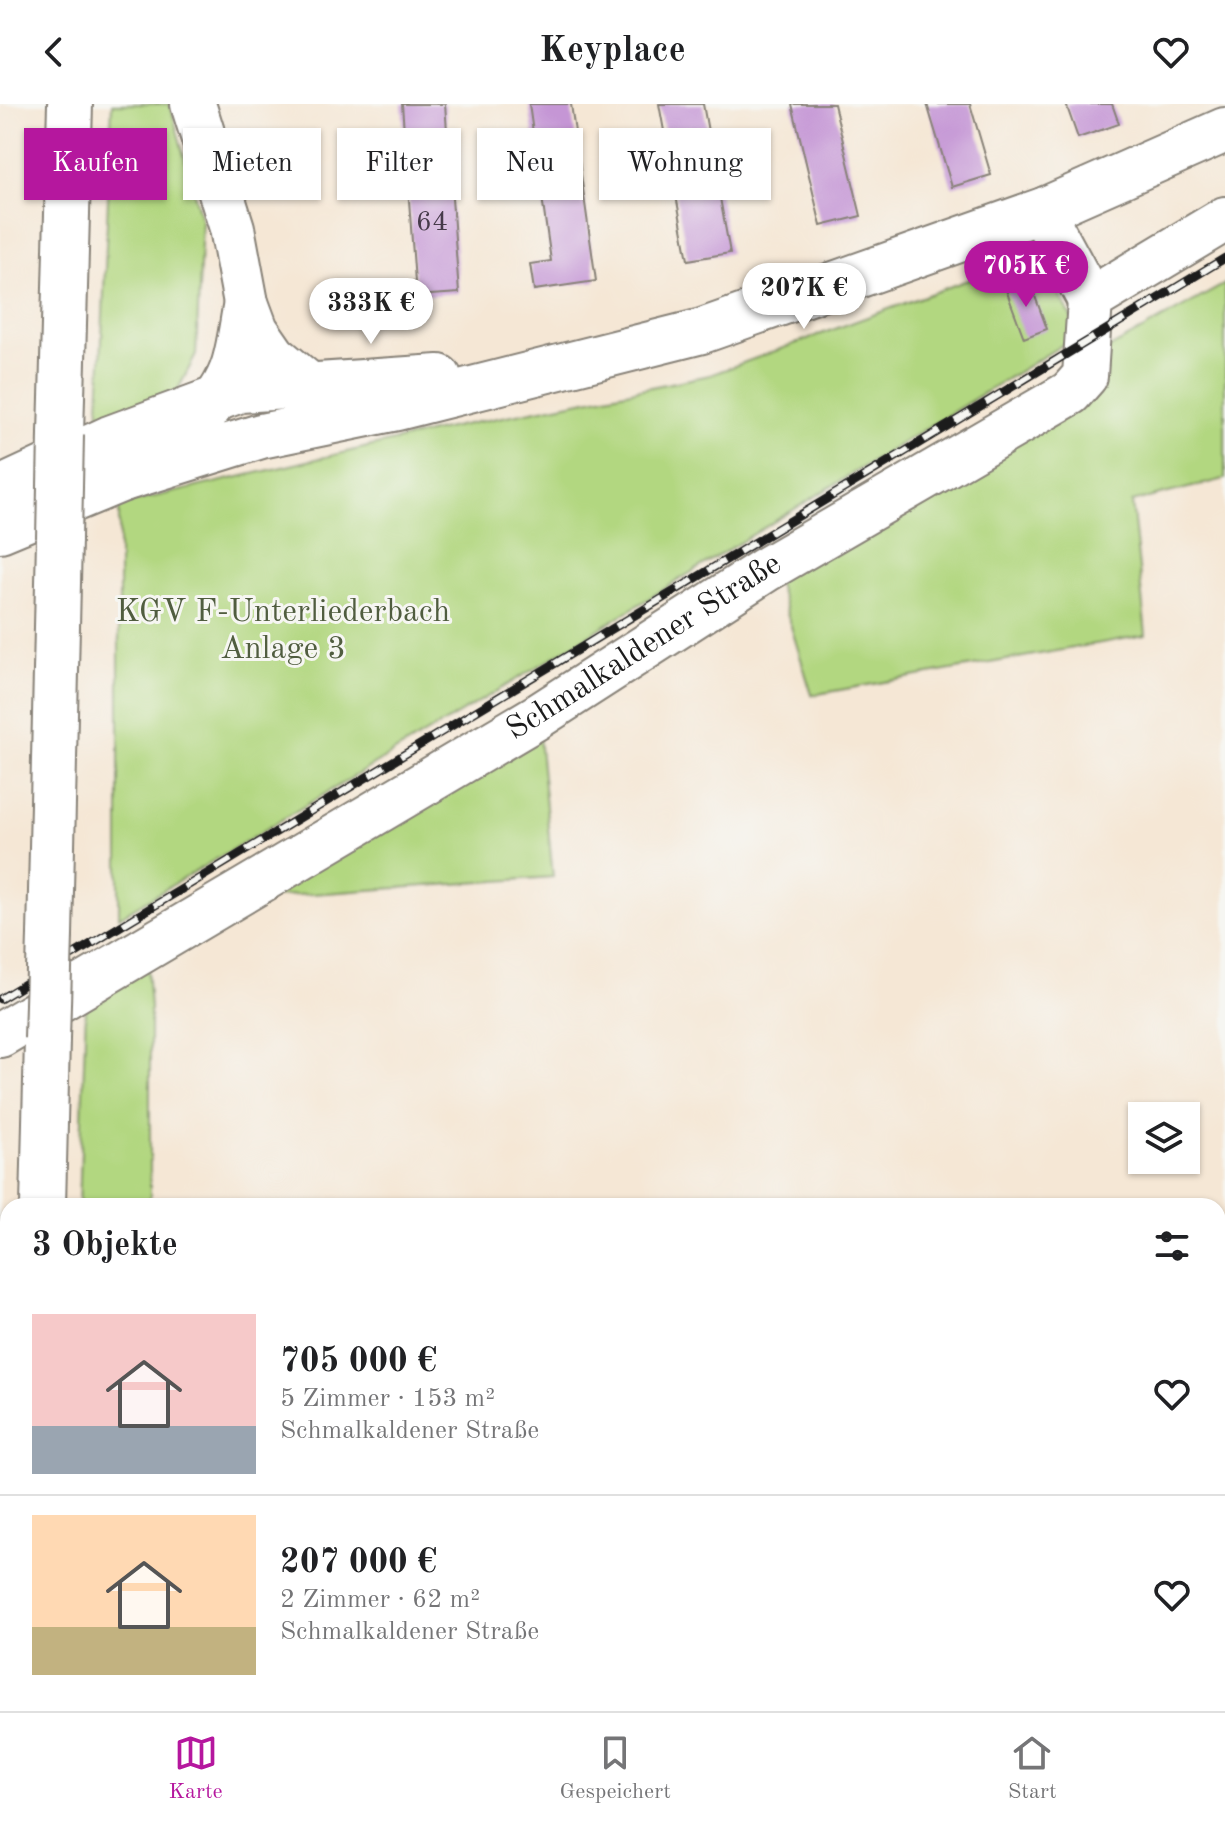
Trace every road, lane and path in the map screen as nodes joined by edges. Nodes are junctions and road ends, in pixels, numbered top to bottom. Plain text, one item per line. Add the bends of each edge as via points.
1 (70, 104) edge
2 (193, 104) edge
3 (1225, 130) edge
4 (1046, 209) junction
5 (1225, 219) edge
6 (1090, 300) junction
7 (246, 303) junction
8 (537, 371) junction
9 (308, 384) junction
10 (218, 397) junction
11 (123, 479) junction
12 (0, 489) edge
13 (0, 530) edge
14 (0, 1035) edge
15 (43, 1198) edge

1 - 15 main road, bridge
2 - 7 main road via 232,228
3 - 4 main road
4 - 6 main road
4 - 8 main road via 702,331
5 - 6 main road
6 - 14 main road, Schmalkaldener Straße via 1085,376 1070,393 765,570 537,717
7 - 9 main road via 263,343
7 - 10 main road via 233,366
8 - 9 main road
8 - 11 main road via 261,436
9 - 10 main road
10 - 11 main road via 191,428
10 - 12 main road via 110,438
11 - 13 main road

